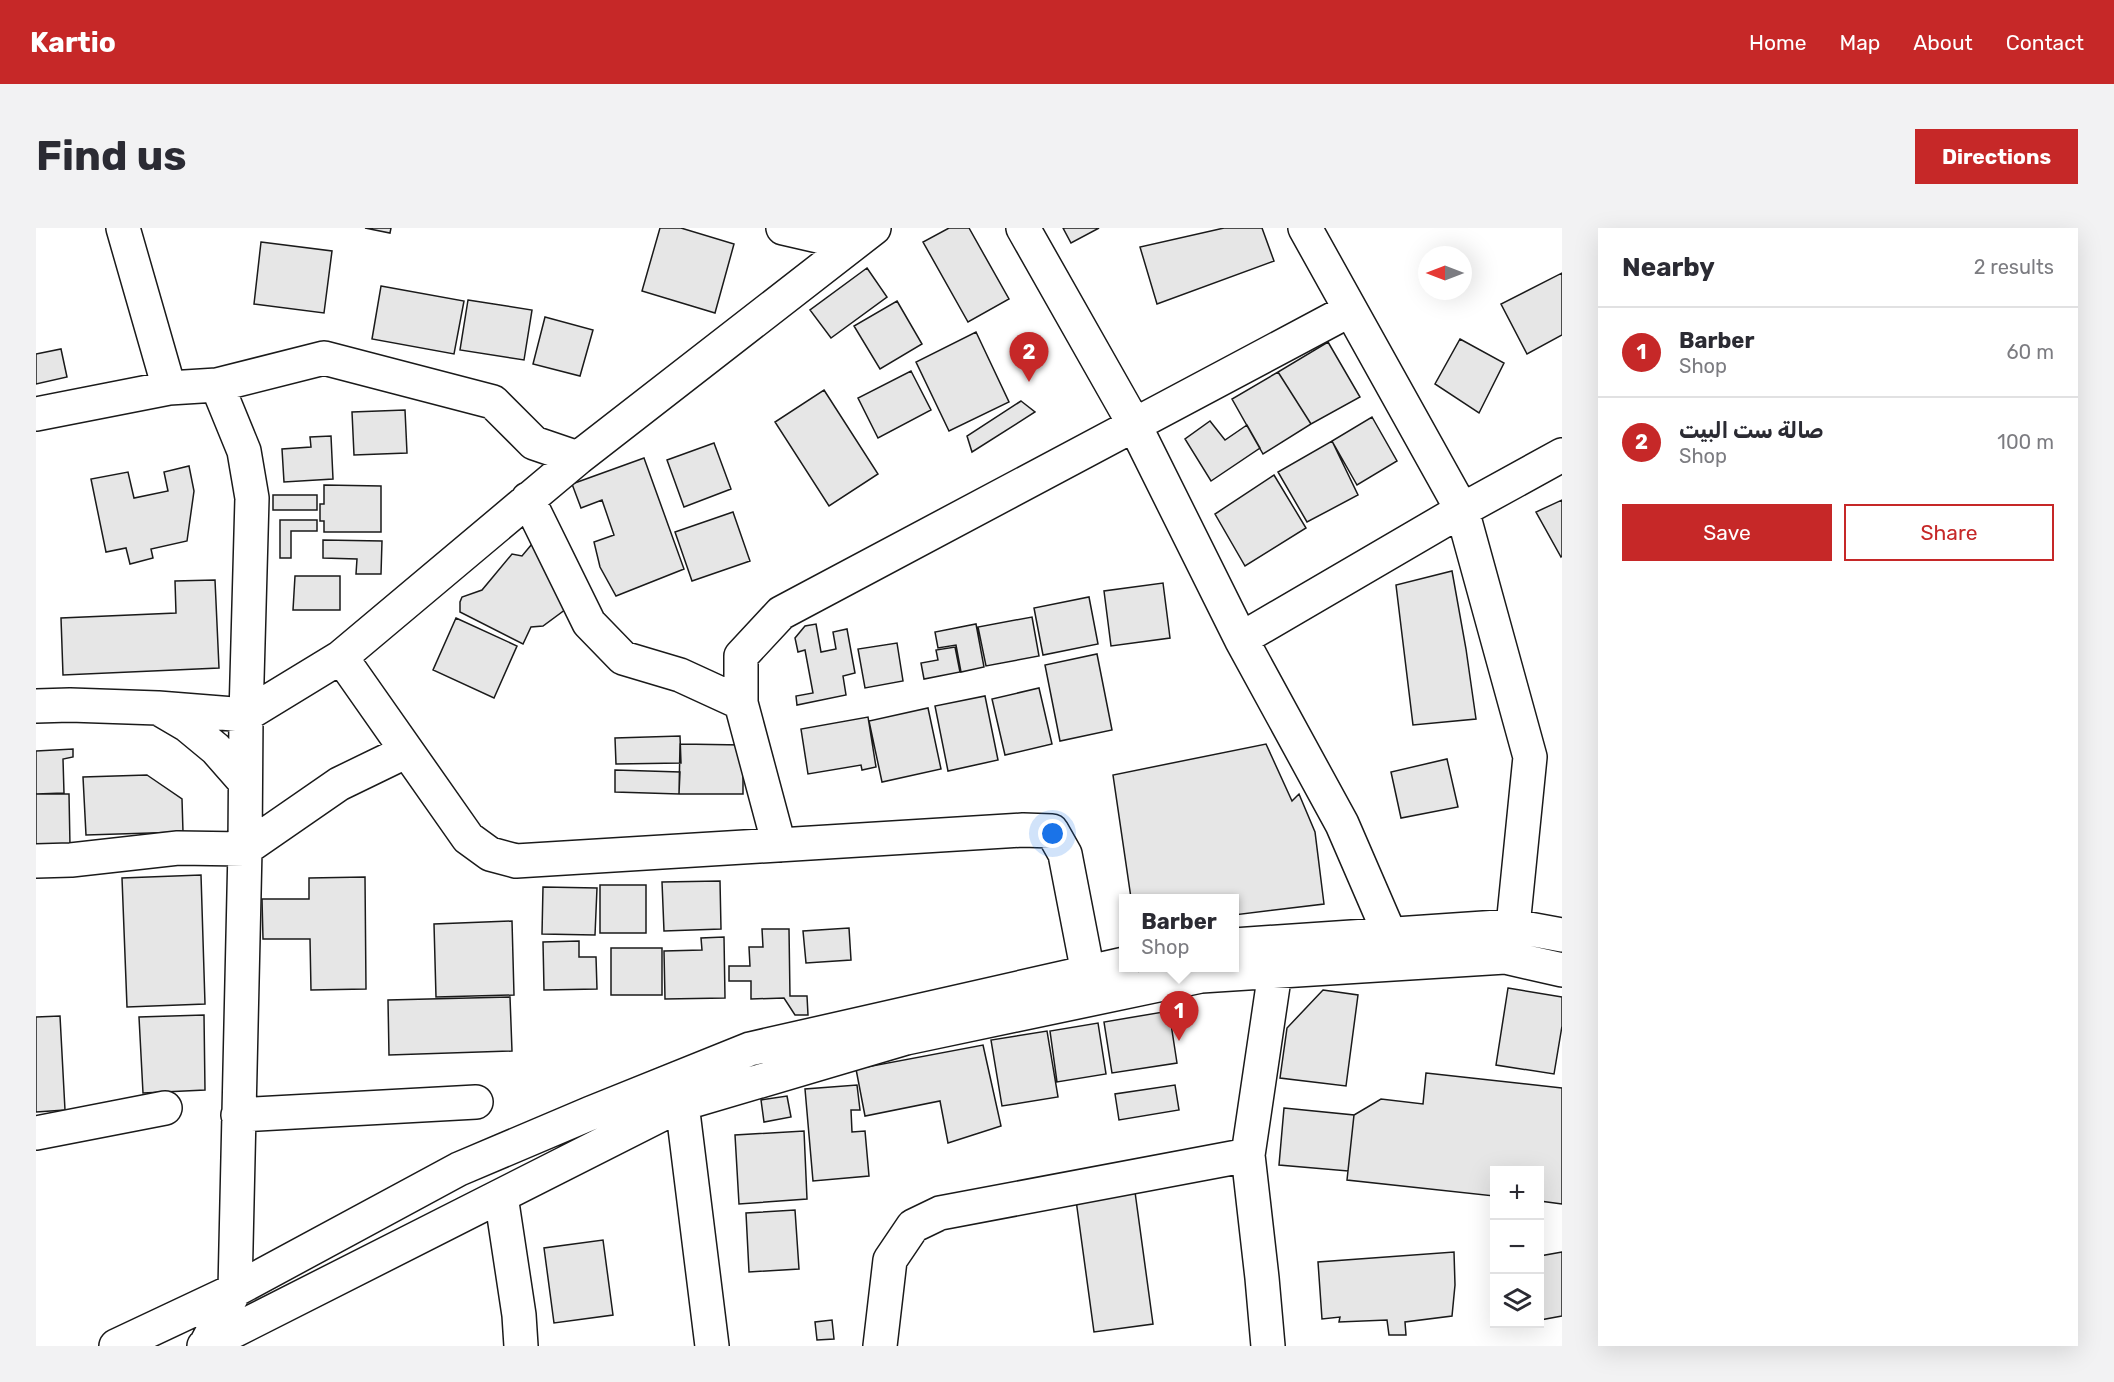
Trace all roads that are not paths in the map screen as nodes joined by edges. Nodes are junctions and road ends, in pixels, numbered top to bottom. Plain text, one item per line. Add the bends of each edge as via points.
1 (123, 228) edge
2 (783, 228) edge
3 (1023, 228) edge
4 (1305, 228) edge
5 (864, 236) edge
6 (1350, 310) junction
7 (217, 385) junction
8 (169, 388) junction
9 (36, 414) edge
10 (1134, 424) junction
11 (1562, 455) edge
12 (578, 458) junction
13 (528, 499) junction
14 (1462, 510) junction
15 (1241, 639) junction
16 (341, 657) junction
17 (741, 703) junction
18 (36, 706) edge
19 (158, 708) junction
20 (246, 715) junction
21 (406, 751) junction
22 (244, 781) junction
23 (779, 845) junction
24 (245, 849) junction
25 (36, 861) edge
26 (1513, 926) junction
27 (1390, 935) junction
28 (1562, 935) edge
29 (1239, 946) edge
30 (1323, 954) junction
31 (1119, 965) edge
32 (1562, 970) edge
33 (1275, 972) junction
34 (1088, 973) junction
35 (678, 1092) junction
36 (477, 1102) dead end
37 (165, 1108) dead end
38 (238, 1115) junction
39 (36, 1133) edge
40 (1248, 1155) junction
41 (501, 1196) junction
42 (235, 1290) junction
43 (116, 1346) edge
44 (205, 1346) edge
45 (521, 1346) edge
46 (712, 1346) edge
47 (880, 1346) edge
48 (1268, 1346) edge

1 - 8 street
2 - 5 street
3 - 10 street
4 - 6 street
5 - 12 street
6 - 10 street
6 - 14 street
7 - 8 street
7 - 12 street via 324,358 493,402 534,443
7 - 20 street via 244,451 252,498
8 - 9 street
10 - 15 street
10 - 17 street via 781,612 741,656
11 - 14 street
12 - 13 street
13 - 16 street
13 - 17 street via 589,623 623,658 680,675
14 - 15 street
14 - 26 street via 1530,757
15 - 27 street via 1342,824
16 - 20 street
16 - 21 street
17 - 23 street
18 - 19 street
19 - 20 street
19 - 22 street via 216,749
20 - 22 street
21 - 23 street via 468,838 490,854 516,861
21 - 24 street via 339,784
22 - 24 street
23 - 34 street via 1052,831 1065,854
24 - 25 street via 178,848
24 - 38 street
26 - 27 street
26 - 28 street
27 - 30 street
29 - 30 street
30 - 32 street via 1505,957
30 - 33 street
31 - 34 street
33 - 35 street via 1201,976 906,1038
33 - 40 street
34 - 35 street via 750,1049
35 - 41 street
35 - 42 street via 459,1169
35 - 46 street
36 - 38 street
37 - 39 street
38 - 42 street
40 - 47 street via 940,1213 913,1226 890,1260
40 - 48 street
41 - 44 street
41 - 45 street
42 - 43 street
42 - 44 street

